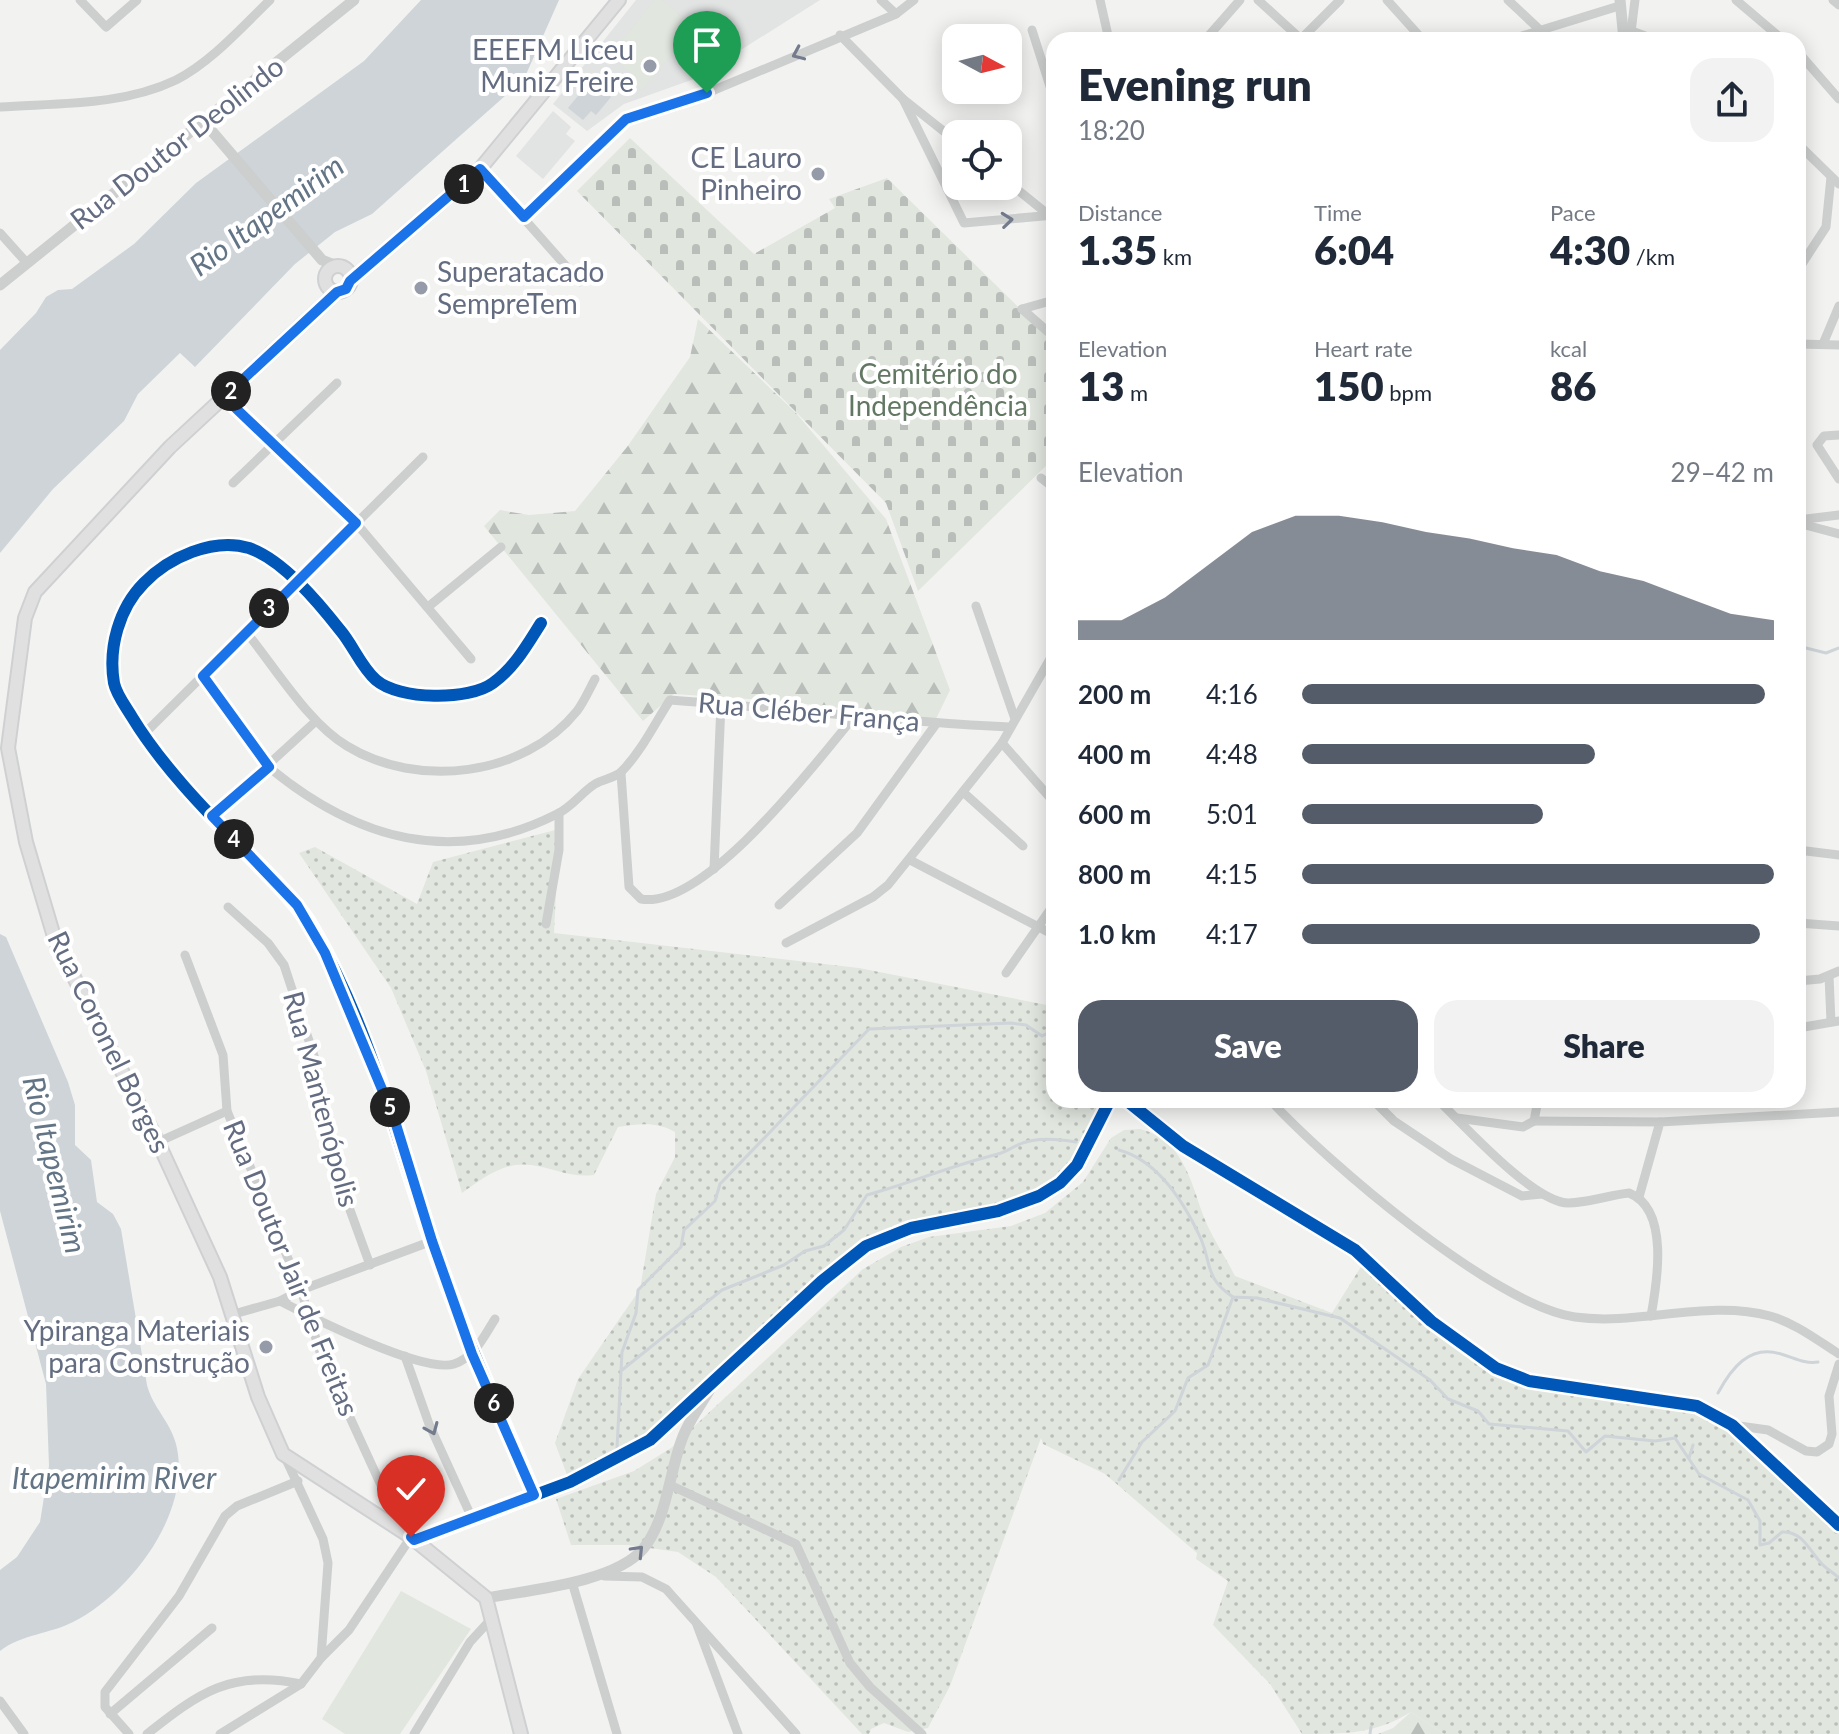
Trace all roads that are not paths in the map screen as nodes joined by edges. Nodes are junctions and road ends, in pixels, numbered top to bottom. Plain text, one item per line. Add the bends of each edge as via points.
1 (80, 0) edge
2 (137, 0) edge
3 (270, 0) edge
4 (354, 0) edge
5 (619, 0) edge
6 (881, 0) edge
7 (914, 0) edge
8 (1100, 0) edge
9 (1240, 0) edge
10 (1258, 0) edge
11 (1340, 0) edge
12 (1387, 0) edge
13 (1508, 0) edge
14 (1635, 0) edge
15 (1736, 0) edge
16 (1833, 0) edge
17 (1620, 3) edge
18 (1839, 5) edge
19 (896, 14) junction
20 (1032, 30) dead end
21 (1540, 30) junction
22 (1107, 32) edge
23 (1212, 32) edge
24 (1294, 32) edge
25 (1309, 32) edge
26 (1416, 32) edge
27 (1534, 32) edge
28 (1626, 32) edge
29 (1628, 32) edge
30 (1774, 32) edge
31 (840, 35) junction
32 (1806, 61) edge
33 (1046, 74) edge
34 (903, 99) junction
35 (1839, 99) edge
36 (0, 107) edge
37 (204, 122) junction
38 (942, 130) edge
39 (1806, 152) edge
40 (480, 169) junction
41 (1835, 180) edge
42 (1022, 192) edge
43 (1046, 210) edge
44 (1046, 216) edge
45 (524, 217) junction
46 (0, 233) edge
47 (1806, 258) edge
48 (26, 262) junction
49 (367, 267) junction
50 (333, 273) junction
51 (350, 281) junction
52 (580, 282) dead end
53 (0, 285) edge
54 (337, 292) junction
55 (1046, 302) edge
56 (1839, 306) edge
57 (317, 310) junction
58 (1046, 330) edge
59 (1806, 344) edge
60 (1823, 344) junction
61 (1839, 345) edge
62 (337, 383) dead end
63 (224, 397) junction
64 (1839, 435) edge
65 (274, 445) junction
66 (423, 457) dead end
67 (1041, 478) dead end
68 (1839, 479) edge
69 (1046, 482) edge
70 (233, 483) dead end
71 (1839, 515) edge
72 (1806, 521) edge
73 (356, 523) junction
74 (1806, 524) edge
75 (1839, 534) edge
76 (501, 547) dead end
77 (297, 579) junction
78 (976, 606) dead end
79 (428, 607) junction
80 (541, 623) dead end
81 (246, 632) junction
82 (471, 659) dead end
83 (1046, 666) edge
84 (203, 676) junction
85 (595, 679) dead end
86 (721, 704) junction
87 (853, 718) junction
88 (316, 721) junction
89 (1012, 723) junction
90 (936, 724) junction
91 (144, 734) junction
92 (1002, 743) junction
93 (269, 767) junction
94 (621, 773) junction
95 (963, 792) junction
96 (1046, 793) edge
97 (559, 813) junction
98 (212, 816) junction
99 (1023, 846) dead end
100 (1806, 851) edge
101 (1839, 855) edge
102 (910, 860) junction
103 (714, 869) junction
104 (779, 905) dead end
105 (228, 907) dead end
106 (1046, 915) edge
107 (546, 924) dead end
108 (1806, 924) edge
109 (1839, 926) edge
110 (1037, 927) junction
111 (1046, 931) edge
112 (786, 943) dead end
113 (185, 955) dead end
114 (1839, 971) edge
115 (1006, 973) dead end
116 (1829, 976) junction
117 (1806, 980) edge
118 (1835, 1021) edge
119 (1806, 1026) edge
120 (1106, 1108) edge
121 (1136, 1108) edge
122 (1277, 1108) edge
123 (1381, 1108) edge
124 (1446, 1108) edge
125 (1536, 1108) edge
126 (227, 1111) junction
127 (1839, 1112) edge
128 (1456, 1118) junction
129 (1534, 1121) junction
130 (1660, 1122) junction
131 (158, 1142) junction
132 (1542, 1194) junction
133 (1639, 1197) junction
134 (432, 1241) junction
135 (370, 1265) junction
136 (301, 1290) junction
137 (280, 1301) junction
138 (234, 1314) junction
139 (308, 1315) junction
140 (1651, 1316) junction
141 (495, 1319) dead end
142 (472, 1354) junction
143 (1839, 1354) edge
144 (405, 1356) junction
145 (1839, 1364) edge
146 (719, 1374) junction
147 (1732, 1425) junction
148 (283, 1454) junction
149 (298, 1481) junction
150 (670, 1485) junction
151 (534, 1495) junction
152 (471, 1516) junction
153 (1839, 1525) edge
154 (409, 1536) junction
155 (576, 1581) junction
156 (486, 1598) junction
157 (492, 1618) junction
158 (695, 1621) junction
159 (212, 1628) dead end
160 (321, 1658) junction
161 (301, 1684) junction
162 (0, 1701) edge
163 (110, 1714) junction
164 (24, 1734) edge
165 (129, 1734) edge
166 (147, 1734) edge
167 (220, 1734) edge
168 (414, 1734) edge
169 (521, 1734) edge
170 (617, 1734) edge
171 (738, 1734) edge
172 (796, 1734) edge
173 (922, 1734) edge

1 - 2 street via 106,27
3 - 36 street via 178,79 151,90 119,99
4 - 37 street, Rua Doutor Deolindo
5 - 40 main road, Rua Coronel Borges
6 - 19 street
7 - 19 street
8 - 22 street
9 - 23 street
10 - 24 street
11 - 25 street
12 - 26 street
13 - 21 street
14 - 29 street
15 - 30 street
16 - 18 street
17 - 21 street
17 - 28 street
19 - 31 street
20 - 33 street
21 - 27 street
31 - 34 street
31 -> 45 street via 707,93 626,119
32 - 35 street
34 - 38 street
34 -> 44 street via 964,223
37 - 48 street, Rua Doutor Deolindo
37 - 50 street
39 - 41 street
40 - 45 street
40 - 49 main road, Rua Coronel Borges
41 - 47 street via 1826,227
42 - 43 street
45 - 52 street
46 - 48 street
48 - 53 street, Rua Doutor Deolindo
49 - 50 main road
49 - 51 main road, Rua Coronel Borges
50 - 51 main road
50 - 54 main road
50 - 57 main road
51 - 54 main road, Rua Coronel Borges
54 - 57 main road, Rua Coronel Borges
55 - 58 street via 1022,309
56 - 60 street
57 - 63 main road, Rua Coronel Borges
59 - 60 street
60 - 61 street
62 - 65 street
63 - 65 street
63 - 131 main road, Rua Coronel Borges via 35,592 25,618 8,748 26,842 55,940
64 - 68 street via 1824,436 1818,450
65 - 70 street
65 - 73 street
66 - 73 street
67 - 69 street
71 - 72 street
73 - 77 street
73 - 79 street
74 - 75 street
76 - 79 street
77 - 80 street via 343,632 374,679 411,695 489,687 511,668
77 - 81 street
77 - 91 street via 248,548 214,547 178,556 143,584 121,613 114,686
78 - 89 street
79 - 82 street
81 - 84 street
81 - 88 street
83 - 89 street
84 - 91 street
84 - 93 street, Rua Cléber França
85 - 88 street via 576,712 535,747 493,765 434,774 347,747
86 - 87 street, Rua Cléber França
86 - 94 street, Rua Cléber França via 670,700
86 - 103 street
87 - 90 street, Rua Cléber França
87 - 103 street via 782,802
88 - 93 street
89 - 90 street, Rua Cléber França
89 - 92 street
90 - 104 street via 844,848
91 - 98 street
92 - 95 street
92 - 96 street
93 - 97 street, Rua Cléber França via 352,822 405,840 463,842 512,832
93 - 98 street
94 - 97 street, Rua Cléber França via 595,783
94 - 103 street via 629,887 641,899 663,899
95 - 99 street
95 - 102 street
97 - 107 street via 559,850
98 - 134 street via 297,905 325,953 394,1118
100 - 101 street
102 - 110 street
102 - 112 street via 873,897
105 - 135 street, Rua Mantenópolis via 284,965 315,1059 334,1166
106 - 110 street
108 - 109 street
110 - 111 street
110 - 115 street
113 - 126 street, Rua Doutor Jair de Freitas via 223,1055
114 - 116 street
116 - 117 street
116 - 118 street
118 - 119 street
120 - 146 street via 1077,1165 1060,1183 998,1211 911,1228 866,1246
121 - 147 street via 1183,1146 1346,1243 1431,1321 1496,1368 1529,1381 1697,1406
122 - 140 street via 1428,1237 1522,1298 1576,1317
123 - 132 street via 1451,1159 1522,1196
124 - 128 street
125 - 129 street
126 - 131 street
126 - 136 street, Rua Doutor Jair de Freitas
127 - 130 street
128 - 129 street via 1523,1127
128 - 132 street
129 - 130 street
130 - 133 street
131 - 138 main road, Rua Coronel Borges
132 - 133 street via 1570,1203 1629,1193
133 - 140 street via 1648,1210 1659,1269
134 - 135 street
134 - 142 street
135 - 136 street
136 - 137 street
136 - 139 street, Rua Doutor Jair de Freitas
137 - 138 street
137 - 139 street
138 - 148 main road, Rua Coronel Borges via 258,1397
139 - 144 street
139 - 154 street, Rua Doutor Jair de Freitas via 320,1352
140 - 143 street via 1733,1310 1769,1316
141 - 142 street
142 - 144 street via 443,1366
142 - 151 street
144 -> 152 street
145 - 147 street via 1829,1396 1832,1434 1829,1444 1817,1452 1768,1430
146 - 150 street via 682,1439
146 - 151 street via 650,1440 585,1476
147 - 153 street
148 - 149 street, Rua Coronel Borges
148 - 154 main road
149 - 160 street, Rua Coronel Borges via 328,1563
149 - 163 street via 255,1497 225,1516 179,1596 105,1692 103,1703
155 -> 150 street via 641,1551
150 - 173 street via 796,1544 850,1663
151 - 152 street
152 - 154 street
154 - 156 main road
154 - 160 street via 338,1644
155 - 156 street
155 - 158 street via 624,1574 642,1577 666,1589
155 - 170 street
156 - 157 main road
157 - 168 street via 470,1642
157 - 169 main road
158 - 171 street
158 - 172 street
159 - 163 street
160 - 161 street
161 - 166 street via 279,1680 210,1689
161 - 167 street
162 - 164 street
163 - 165 street

